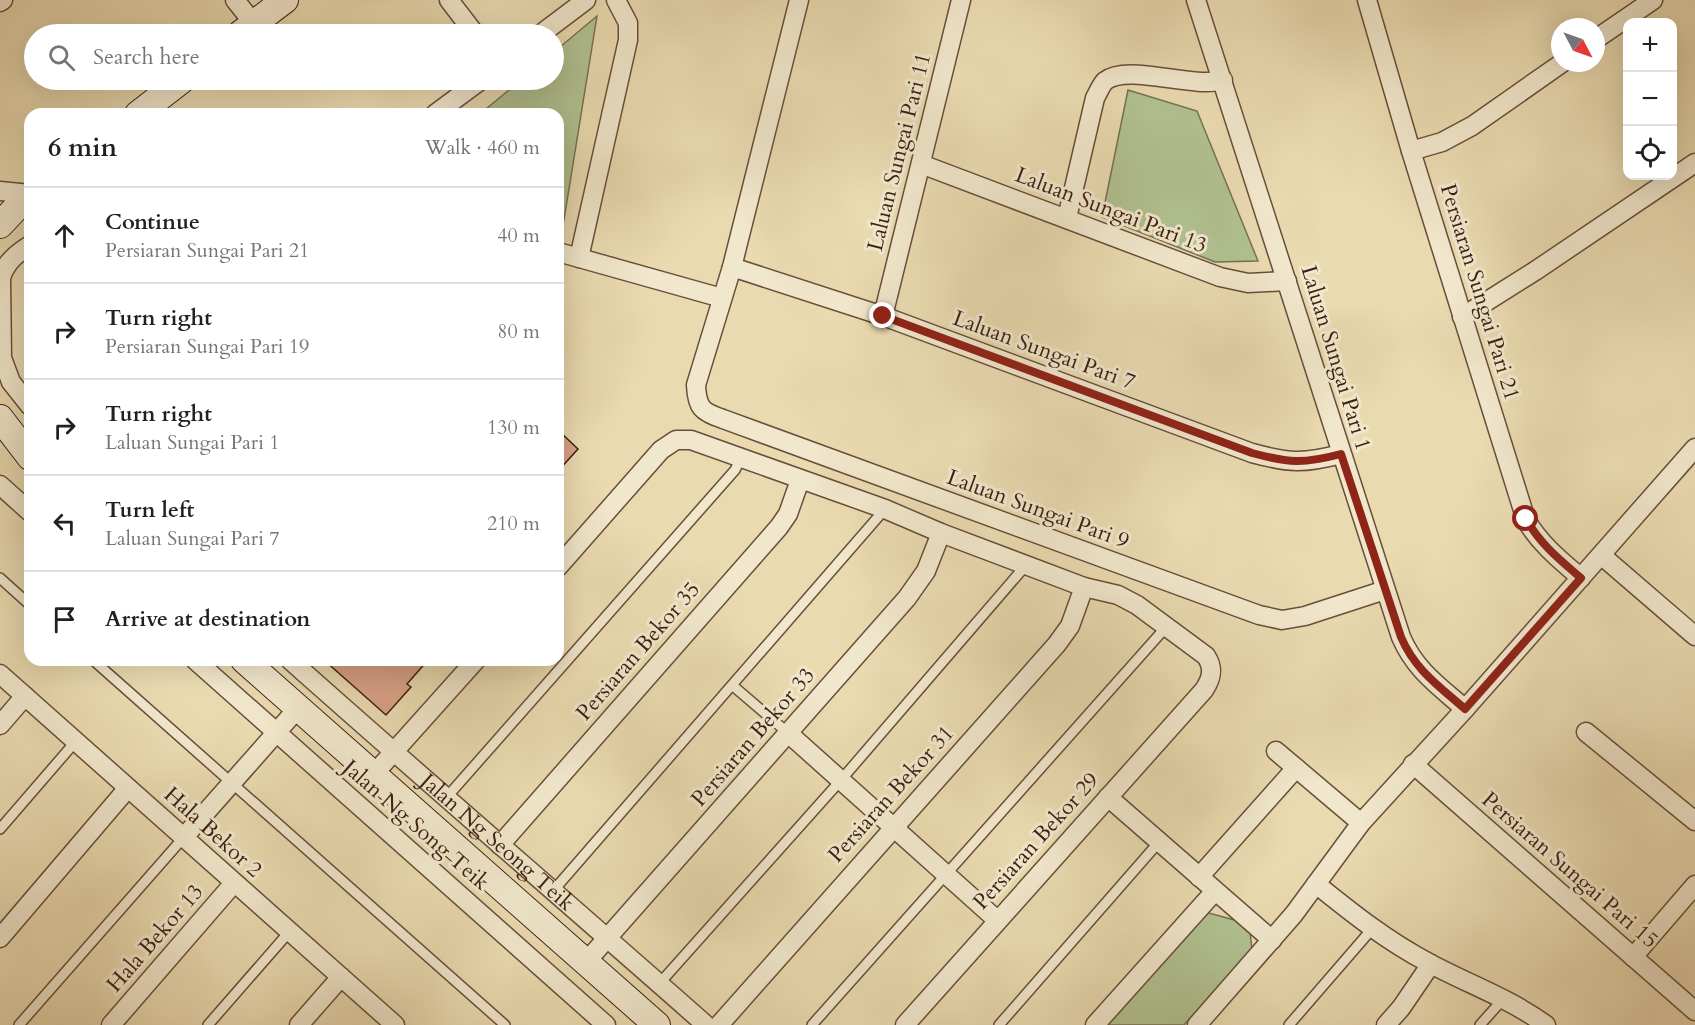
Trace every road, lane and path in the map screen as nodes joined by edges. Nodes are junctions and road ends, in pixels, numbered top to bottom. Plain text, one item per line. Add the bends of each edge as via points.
1 (235, 0) edge
2 (285, 0) edge
3 (449, 0) edge
4 (586, 0) edge
5 (616, 0) edge
6 (799, 0) edge
7 (961, 0) edge
8 (1196, 0) edge
9 (1367, 0) edge
10 (1653, 0) edge
11 (245, 24) edge
12 (254, 24) edge
13 (467, 24) edge
14 (554, 24) edge
15 (1605, 33) edge
16 (1551, 71) edge
17 (1223, 80) junction
18 (169, 90) edge
19 (467, 90) edge
20 (146, 108) edge
21 (443, 108) edge
22 (1411, 151) junction
23 (1695, 163) edge
24 (921, 164) junction
25 (1067, 218) junction
26 (24, 249) edge
27 (564, 254) edge
28 (579, 258) junction
29 (732, 267) junction
30 (1287, 281) junction
31 (722, 298) junction
32 (883, 316) junction
33 (1462, 317) junction
34 (24, 398) edge
35 (0, 418) edge
36 (24, 449) edge
37 (1694, 451) edge
38 (1341, 454) junction
39 (741, 458) junction
40 (800, 480) junction
41 (0, 485) edge
42 (24, 507) edge
43 (885, 509) junction
44 (941, 533) junction
45 (1601, 555) junction
46 (564, 560) edge
47 (1027, 564) junction
48 (0, 578) edge
49 (1581, 578) junction
50 (1084, 587) junction
51 (1385, 590) junction
52 (24, 600) edge
53 (1167, 626) junction
54 (1695, 636) edge
55 (564, 664) edge
56 (100, 666) edge
57 (202, 666) edge
58 (251, 666) edge
59 (297, 666) edge
60 (471, 666) edge
61 (562, 666) edge
62 (0, 674) edge
63 (732, 685) junction
64 (25, 696) junction
65 (298, 708) junction
66 (1465, 709) junction
67 (0, 724) edge
68 (1586, 732) dead end
69 (276, 733) junction
70 (788, 733) junction
71 (75, 741) junction
72 (1276, 751) dead end
73 (394, 753) junction
74 (1413, 764) junction
75 (1296, 768) junction
76 (373, 775) junction
77 (841, 780) junction
78 (232, 783) junction
79 (128, 788) junction
80 (1108, 797) junction
81 (446, 798) junction
82 (1695, 821) edge
83 (1361, 823) junction
84 (893, 827) junction
85 (0, 829) edge
86 (184, 837) junction
87 (1159, 842) junction
88 (500, 845) junction
89 (946, 874) junction
90 (1199, 877) junction
91 (234, 883) junction
92 (1316, 884) junction
93 (1695, 885) edge
94 (553, 891) junction
95 (1215, 891) junction
96 (997, 920) junction
97 (1372, 929) junction
98 (290, 932) junction
99 (608, 937) junction
100 (0, 938) edge
101 (1272, 940) junction
102 (1633, 957) junction
103 (586, 962) junction
104 (1431, 964) junction
105 (341, 977) junction
106 (659, 984) junction
107 (1504, 998) junction
108 (1695, 1011) edge
109 (19, 1025) edge
110 (111, 1025) edge
111 (208, 1025) edge
112 (299, 1025) edge
113 (395, 1025) edge
114 (505, 1025) edge
115 (606, 1025) edge
116 (657, 1025) edge
117 (706, 1025) edge
118 (719, 1025) edge
119 (812, 1025) edge
120 (905, 1025) edge
121 (999, 1025) edge
122 (1095, 1025) edge
123 (1197, 1025) edge
124 (1289, 1025) edge
125 (1386, 1025) edge
126 (1480, 1025) edge
127 (1546, 1025) edge

1 - 11 street
2 - 12 main road
3 - 13 street
4 - 14 street
5 - 28 street via 628,23 628,40
6 - 29 street
7 - 24 street, Laluan Sungai Pari 11
8 - 17 street, Laluan Sungai Pari 1
9 - 22 street, Persiaran Sungai Pari 21
10 - 15 street
16 - 22 street via 1472,126 1442,142
17 - 25 street via 1200,82 1121,74 1104,82 1095,98
17 - 30 street, Laluan Sungai Pari 1
18 - 20 main road
19 - 21 street
22 - 33 street, Persiaran Sungai Pari 21
23 - 33 street
24 - 25 street, Laluan Sungai Pari 13
24 - 32 street, Laluan Sungai Pari 11
25 - 30 street, Laluan Sungai Pari 13 via 1220,277 1248,283
26 - 34 street via 5,266 1,278 2,358 11,382
27 - 28 street
28 - 31 street
29 - 31 street
29 - 32 street, Laluan Sungai Pari 7
30 - 38 street, Laluan Sungai Pari 1
31 - 51 street, Laluan Sungai Pari 9 via 696,385 700,408 709,414 1259,615 1282,620 1305,616
32 - 38 street, Laluan Sungai Pari 7 via 1252,453 1283,462
33 - 49 street, Persiaran Sungai Pari 21 via 1526,519 1547,549
35 - 36 main road
37 - 45 street
38 - 51 street, Laluan Sungai Pari 1
39 - 40 street
39 - 46 street via 691,440 676,440 661,450
39 - 55 lane via 727,479
40 - 43 street
40 - 88 street, Persiaran Bekor 35 via 779,527
41 - 42 street
43 - 44 street
43 - 63 lane
44 - 47 street
44 - 70 street, Persiaran Bekor 33 via 926,571 907,598
45 - 49 street
45 - 54 street
47 - 50 street
47 - 77 lane
48 - 52 lane
49 - 66 street
50 - 53 street via 1118,595
50 - 84 street, Persiaran Bekor 31 via 1070,626 1057,644
51 - 66 street, Laluan Sungai Pari 1 via 1408,654 1421,671
53 - 80 street, Persiaran Bekor 29 via 1206,656 1211,663 1210,680
53 - 89 lane
56 - 78 lane
57 - 69 street, Jalan Ng Song Teik
58 - 65 main road, Jalan Ng Seong Teik
59 - 73 street, Jalan Ng Seong Teik
60 - 73 street
61 - 81 lane
62 - 64 street, Hala Bekor 2
63 - 70 lane
63 - 94 lane
64 - 67 street
64 - 71 street, Hala Bekor 2
65 - 69 street
65 - 76 main road, Jalan Ng Seong Teik
66 - 74 street
68 - 82 street
69 - 78 street
69 - 115 street, Jalan Ng Song Teik
70 - 77 street
70 - 99 street, Persiaran Bekor 33
71 - 79 street, Hala Bekor 2
71 - 85 lane
72 - 75 street
73 - 76 street
73 - 81 street, Jalan Ng Seong Teik
74 - 83 street
74 - 102 street, Persiaran Sungai Pari 15
75 - 83 street
75 - 90 street
76 - 103 main road, Jalan Ng Seong Teik
77 - 84 street
77 - 106 lane
78 - 86 street
78 - 114 lane
79 - 86 street, Hala Bekor 2
79 - 100 street
80 - 87 street
80 - 96 street, Persiaran Bekor 29
81 - 88 street, Jalan Ng Seong Teik
83 - 92 street
84 - 89 street
84 - 118 street, Persiaran Bekor 31
86 - 91 street, Hala Bekor 2
86 - 109 lane
87 - 90 street
87 - 121 lane
88 - 94 street, Jalan Ng Seong Teik
89 - 96 street
89 - 119 lane
90 - 95 street
91 - 98 street, Hala Bekor 2
91 - 110 street, Hala Bekor 13
92 - 97 street
92 - 101 street
93 - 102 street
94 - 99 street, Jalan Ng Seong Teik
95 - 101 street
95 - 122 street
96 - 120 street, Persiaran Bekor 29
97 - 104 street
97 - 124 lane
98 - 105 street, Hala Bekor 2
98 - 111 lane
99 - 103 street, Persiaran Bekor 33
99 - 106 street, Jalan Ng Seong Teik
101 - 123 street
102 - 108 street, Persiaran Sungai Pari 15
103 - 116 main road, Jalan Ng Seong Teik
104 - 107 street
104 - 125 street
105 - 112 street
105 - 113 street, Hala Bekor 2
106 - 117 street, Jalan Ng Seong Teik
107 - 126 lane
107 - 127 street

